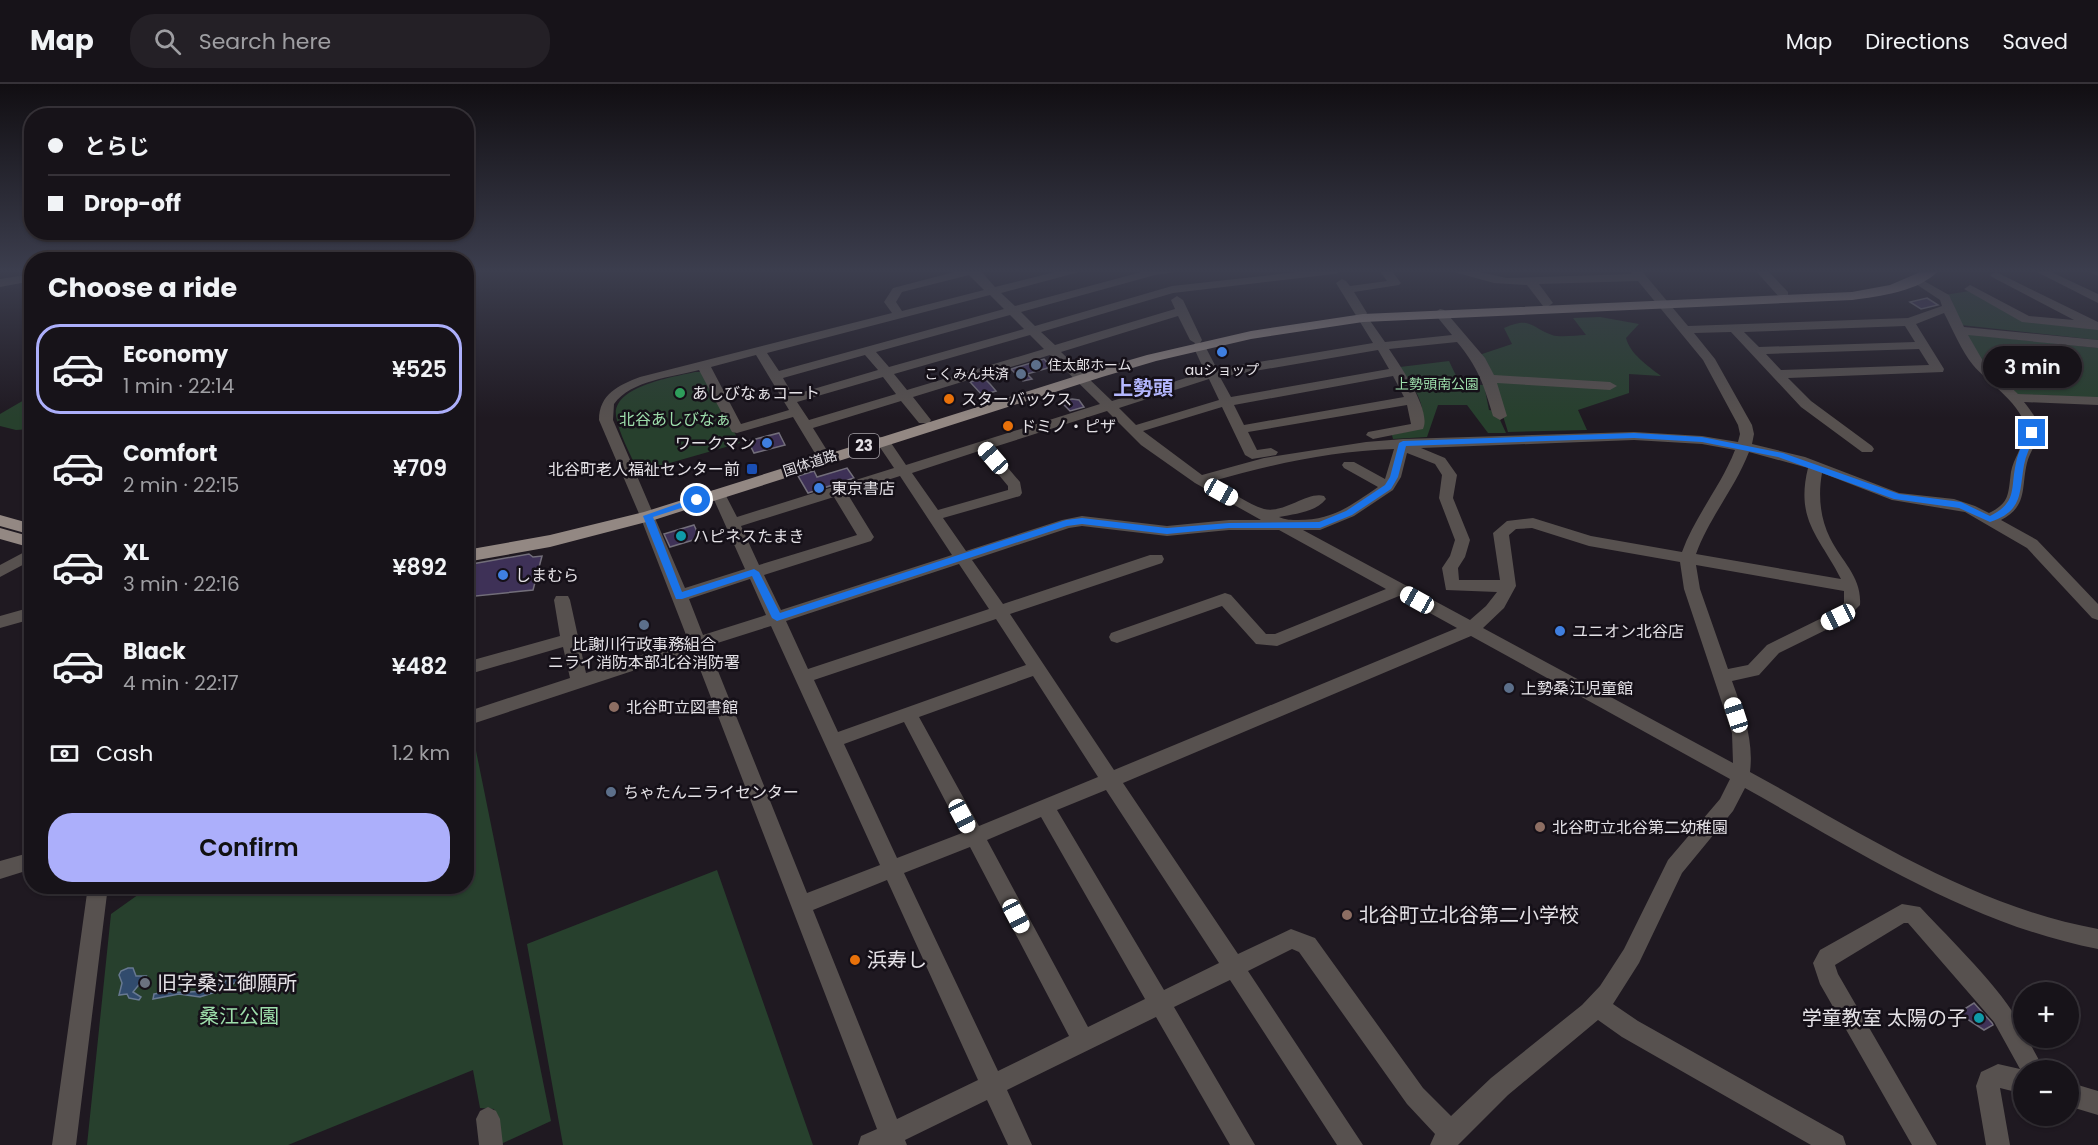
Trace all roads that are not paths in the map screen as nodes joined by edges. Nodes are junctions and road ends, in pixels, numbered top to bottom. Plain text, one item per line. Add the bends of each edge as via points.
1 (882, 320) edge
2 (980, 320) edge
3 (1020, 320) edge
4 (1071, 320) edge
5 (1153, 320) edge
6 (1186, 320) edge
7 (1340, 320) edge
8 (1364, 320) edge
9 (1445, 320) edge
10 (1676, 320) edge
11 (1916, 320) edge
12 (1954, 320) edge
13 (2031, 320) edge
14 (1909, 322) junction
15 (2097, 326) edge
16 (1734, 328) junction
17 (1684, 330) junction
18 (1959, 330) junction
19 (1031, 331) junction
20 (1459, 338) junction
21 (1198, 343) junction
22 (2098, 344) edge
23 (1923, 345) junction
24 (1380, 346) junction
25 (868, 350) junction
26 (760, 351) junction
27 (1051, 351) junction
28 (1756, 351) junction
29 (703, 365) junction
30 (1395, 372) junction
31 (886, 373) junction
32 (1212, 374) junction
33 (1779, 374) junction
34 (775, 376) junction
35 (1078, 376) junction
36 (1489, 380) junction
37 (1610, 386) dead end
38 (905, 395) junction
39 (2014, 398) junction
40 (1413, 400) junction
41 (2098, 401) edge
42 (1226, 402) junction
43 (793, 406) junction
44 (1107, 406) junction
45 (1500, 416) dead end
46 (924, 420) junction
47 (804, 426) junction
48 (1133, 430) junction
49 (1238, 430) junction
50 (882, 440) junction
51 (981, 445) junction
52 (1402, 445) junction
53 (1744, 446) junction
54 (1868, 449) dead end
55 (821, 452) junction
56 (1349, 465) dead end
57 (1816, 467) junction
58 (903, 470) junction
59 (1200, 480) junction
60 (1388, 487) junction
61 (838, 490) junction
62 (718, 493) junction
63 (1319, 499) dead end
64 (645, 511) junction
65 (1262, 515) junction
66 (934, 516) junction
67 (1990, 519) junction
68 (0, 520) edge
69 (731, 524) junction
70 (1279, 525) junction
71 (24, 528) edge
72 (0, 533) edge
73 (24, 540) edge
74 (474, 546) edge
75 (474, 555) edge
76 (24, 558) edge
77 (963, 558) junction
78 (1156, 559) dead end
79 (1687, 559) junction
80 (0, 572) edge
81 (754, 572) junction
82 (1508, 586) junction
83 (1852, 587) junction
84 (1399, 590) junction
85 (679, 596) junction
86 (561, 600) dead end
87 (999, 611) junction
88 (2098, 614) edge
89 (24, 615) edge
90 (777, 618) junction
91 (0, 622) edge
92 (1471, 629) junction
93 (1117, 637) dead end
94 (569, 639) junction
95 (698, 644) junction
96 (474, 667) edge
97 (1036, 668) junction
98 (1723, 676) junction
99 (804, 677) junction
100 (580, 683) junction
101 (908, 714) junction
102 (474, 716) edge
103 (832, 741) junction
104 (1742, 775) junction
105 (1110, 780) junction
106 (1045, 807) junction
107 (973, 837) junction
108 (24, 862) edge
109 (893, 869) junction
110 (0, 870) edge
111 (97, 894) edge
112 (801, 905) junction
113 (2098, 939) edge
114 (1233, 967) junction
115 (1160, 1004) junction
116 (1597, 1006) junction
117 (1084, 1041) junction
118 (2027, 1060) edge
119 (2013, 1079) edge
120 (993, 1085) junction
121 (488, 1119) dead end
122 (1447, 1139) edge
123 (885, 1141) edge
124 (64, 1145) edge
125 (492, 1145) edge
126 (1020, 1145) edge
127 (1243, 1145) edge
128 (1351, 1145) edge
129 (1834, 1145) edge
130 (1925, 1145) edge
131 (1998, 1145) edge

1 - 26 street
2 - 25 street
3 - 19 street
4 - 19 street
5 - 27 street
6 - 21 street
7 - 21 main road, 国体道路 / 23
8 - 24 street
9 - 20 street
10 - 17 street
11 - 14 street
12 - 18 street
13 - 15 street
14 - 16 street
14 - 23 street
16 - 17 street
16 - 28 street
17 - 53 street via 1709,359 1741,417 1747,434
18 - 22 street
18 - 39 street via 1978,363
19 - 27 street
19 - 31 street
20 - 24 street
20 - 36 street via 1480,361
21 - 32 street
21 - 35 main road, 国体道路 / 23
23 - 28 street
23 - 33 street via 1938,369
24 - 30 street
24 - 32 street
25 - 31 street
25 - 34 street
26 - 29 street
26 - 34 street
27 - 35 street
27 - 38 street
28 - 33 street
29 - 43 street via 737,429
29 - 64 street via 627,387 608,403 606,420
30 - 40 street
30 - 42 street
31 - 38 street
31 - 43 street
32 - 42 street
32 - 44 street
33 - 54 street via 1816,413
34 - 43 street
35 - 44 street
35 - 46 main road, 国体道路 / 23
35 - 50 main road, 国体道路 / 23
36 - 37 street
36 - 45 street
38 - 46 street
38 - 47 street
39 - 41 street
39 - 67 street via 2030,420 2032,433 2020,462 2015,497 2008,510
40 - 49 street
40 - 49 street via 1418,426 1393,432 1252,455
42 - 48 street
42 - 49 street
43 - 47 street
44 - 48 street
44 - 51 street
46 - 55 main road, 国体道路 / 23
47 - 55 street
48 - 59 street
50 - 58 street
50 - 62 main road, 国体道路 / 23
51 - 58 street
51 - 66 street via 1015,484 1015,493
52 - 53 street via 1653,436
52 - 59 street via 1308,454
52 - 60 street
52 - 82 street via 1446,465 1451,484 1446,498 1463,536 1458,558 1450,568 1452,586
53 - 57 street
53 - 79 street
55 - 64 main road, 国体道路 / 23
56 - 60 street
57 - 67 street via 1897,497 1961,505
57 - 83 street via 1813,490 1817,525
58 - 61 street
58 - 66 street
59 - 65 street
60 - 70 street via 1349,513 1320,525
61 - 69 street
61 - 81 street via 866,537
62 - 64 main road, 国体道路 / 23
62 - 69 street
63 - 65 street via 1299,509
64 - 74 main road, 国体道路 / 23
64 - 75 main road, 国体道路 / 23 via 550,541
64 - 85 street
65 - 70 street
66 - 77 street
67 - 88 street via 2032,544
68 - 71 main road
69 - 81 street
70 - 77 street via 1167,531 1082,521
70 - 84 street
72 - 73 main road
76 - 80 street
77 - 87 street
77 - 90 street
78 - 87 street
79 - 82 street via 1589,542 1533,523 1512,525 1501,533 1500,546
79 - 83 street
79 - 98 street via 1692,589
81 - 85 street
81 - 90 street
82 - 92 street via 1506,593
83 - 98 street via 1852,605 1838,617 1773,649 1753,670
84 - 92 street
84 - 93 street via 1277,640 1262,640 1225,599
85 - 95 street
86 - 94 street
87 - 97 street
87 - 99 street
89 - 91 street
90 - 95 street
90 - 99 street
92 - 104 street
92 - 105 street
94 - 96 street
94 - 100 street
95 - 100 street
95 - 112 street
97 - 101 street
97 - 105 street
98 - 104 street via 1741,734
99 - 103 street
100 - 102 street
101 - 103 street
101 - 107 street
103 - 109 street
104 - 113 street via 1973,901 2034,924
104 - 116 street via 1733,798 1676,864 1630,959
105 - 106 street
105 - 114 street
106 - 107 street
106 - 115 street
107 - 109 street
107 - 117 street
108 - 110 street
109 - 112 street
109 - 120 street
111 - 124 street
112 - 123 street
114 - 115 street
114 - 122 street via 1291,939 1307,945
114 - 128 street
115 - 117 street
115 - 127 street
116 - 122 street
116 - 129 street via 1630,1029
117 - 120 street
118 - 130 street via 2002,1014 1912,914 1902,913 1828,957 1824,963 1828,977
119 - 131 street via 1998,1076 1989,1080
120 - 123 street
120 - 126 street
121 - 125 street

